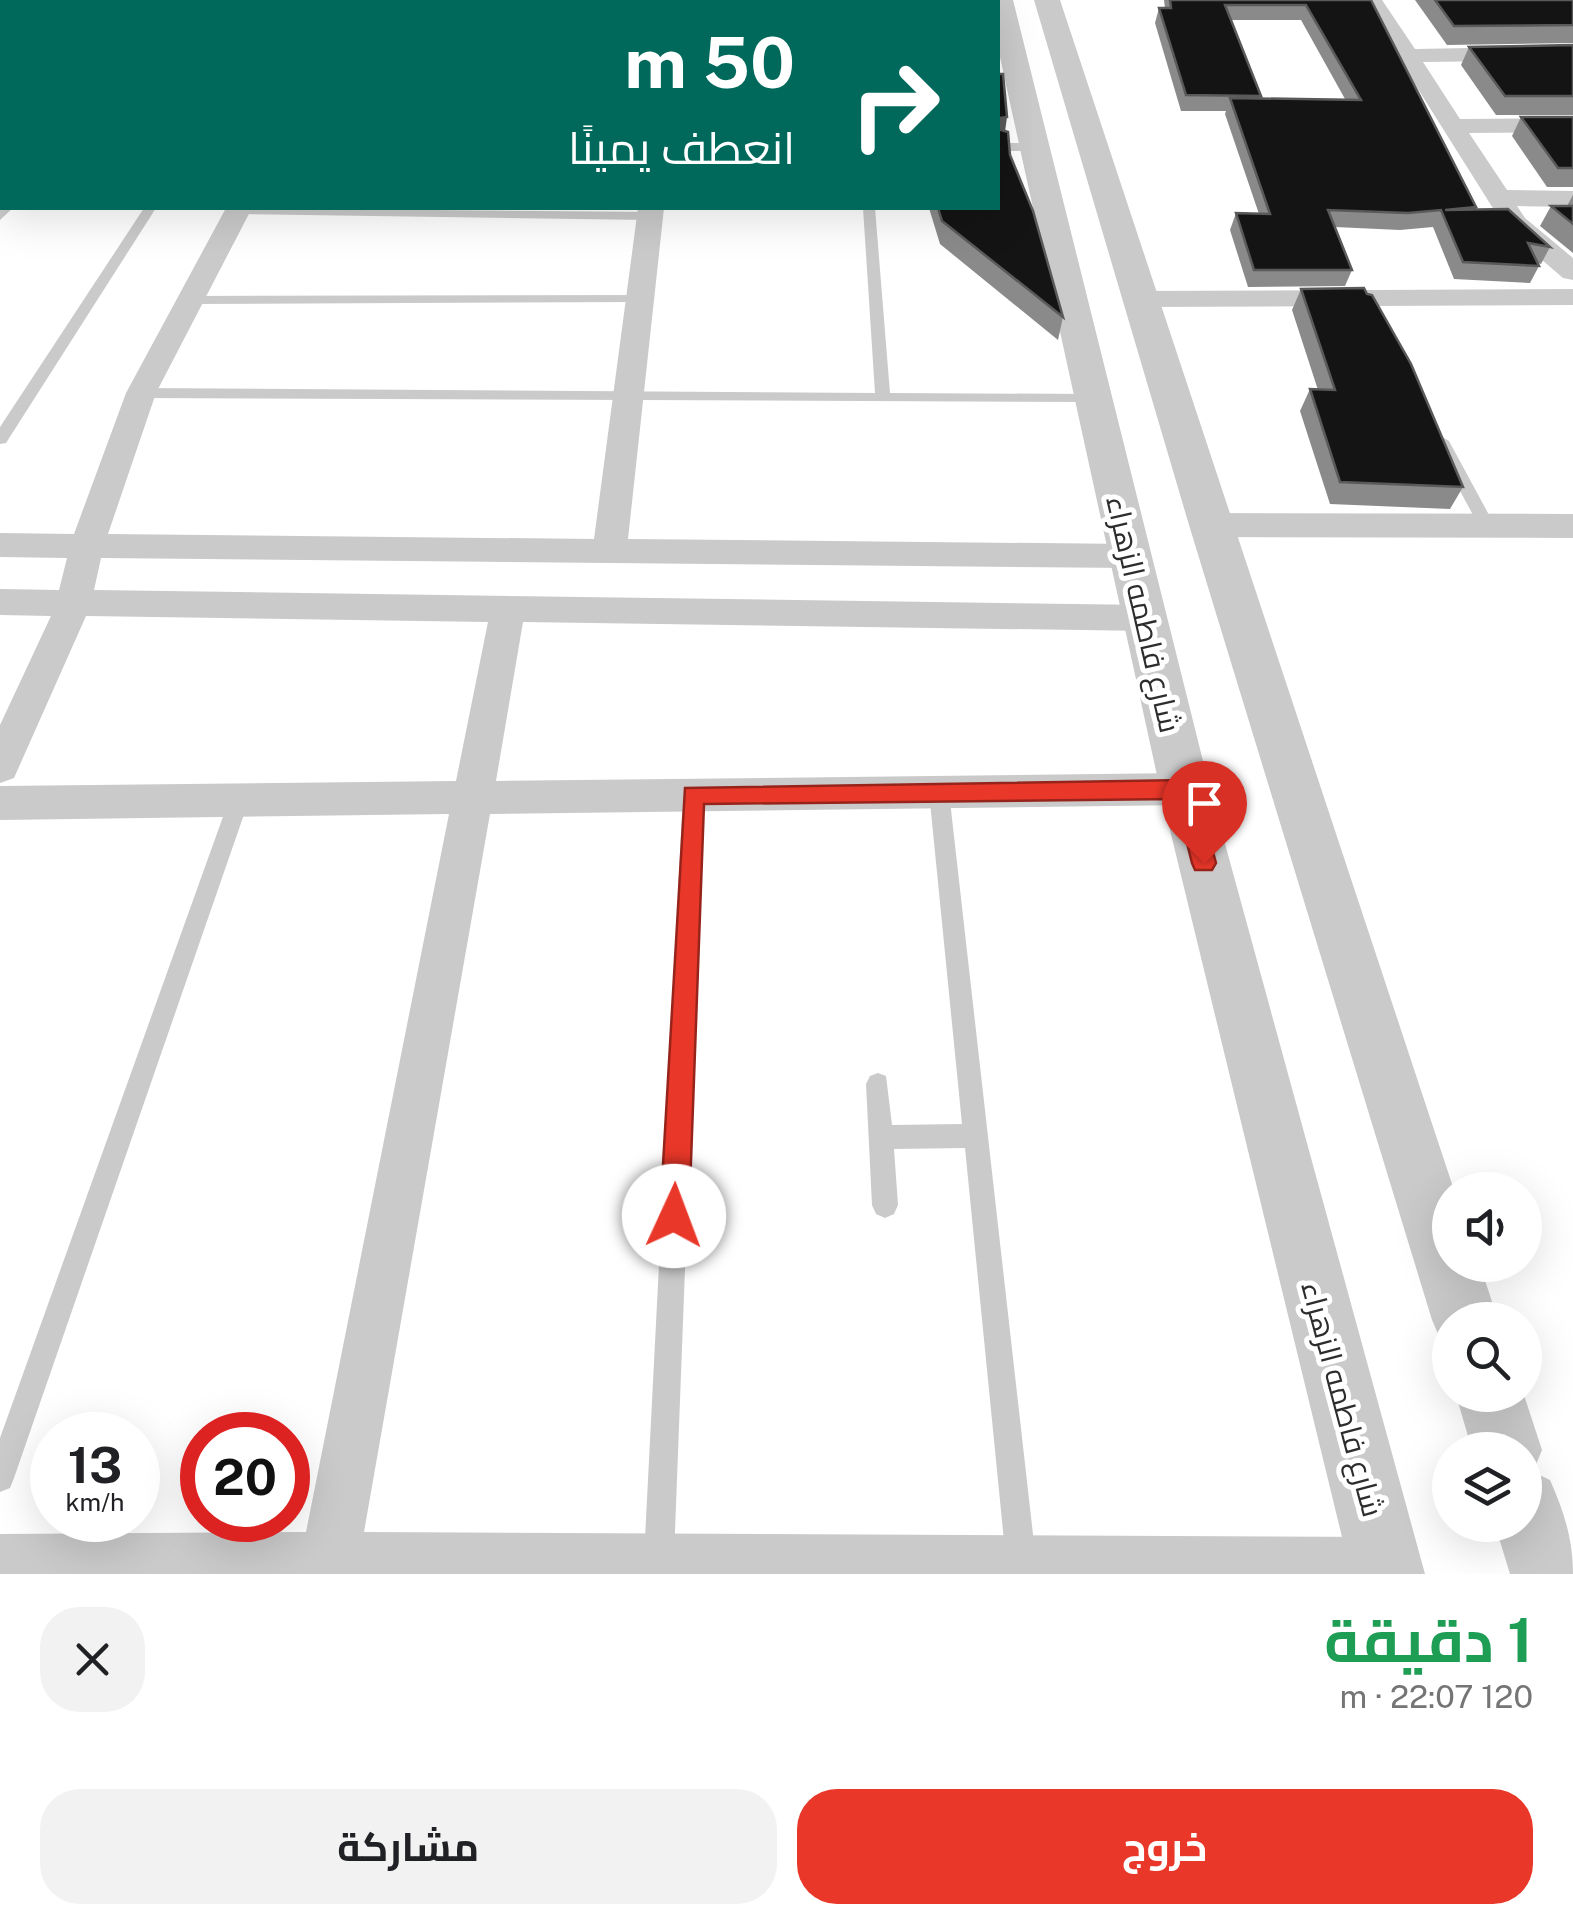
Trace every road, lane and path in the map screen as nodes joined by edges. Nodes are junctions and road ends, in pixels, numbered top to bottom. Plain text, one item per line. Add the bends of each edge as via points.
1 (1000, 0) edge
2 (1047, 0) edge
3 (1372, 0) edge
4 (1573, 53) edge
5 (1407, 56) junction
6 (1007, 73) edge
7 (1573, 125) edge
8 (1451, 126) junction
9 (1015, 147) edge
10 (1497, 198) junction
11 (1573, 199) edge
12 (149, 210) edge
13 (237, 210) edge
14 (375, 210) edge
15 (869, 210) edge
16 (650, 212) edge
17 (1055, 240) junction
18 (1122, 240) junction
19 (1573, 272) edge
20 (1573, 297) edge
21 (640, 298) junction
22 (1140, 299) junction
23 (190, 300) junction
24 (140, 394) junction
25 (628, 399) junction
26 (882, 399) junction
27 (1092, 399) junction
28 (1430, 421) edge
29 (0, 439) edge
30 (1210, 524) junction
31 (1487, 526) junction
32 (1573, 526) edge
33 (0, 544) edge
34 (86, 546) junction
35 (610, 550) junction
36 (1131, 556) junction
37 (0, 602) edge
38 (74, 604) junction
39 (508, 609) junction
40 (1147, 618) junction
41 (0, 766) edge
42 (1185, 789) junction
43 (939, 792) junction
44 (693, 795) junction
45 (472, 798) junction
46 (239, 800) junction
47 (0, 803) edge
48 (878, 1084) dead end
49 (976, 1136) junction
50 (882, 1138) junction
51 (885, 1205) dead end
52 (1460, 1302) edge
53 (0, 1478) edge
54 (1537, 1542) edge
55 (659, 1560) junction
56 (0, 1563) edge
57 (1022, 1565) junction
58 (328, 1569) edge
59 (1387, 1570) edge
60 (1547, 1574) edge

1 - 6 street, شارع فاطمه الزهراء
2 - 18 street
3 - 5 street
4 - 5 street
5 - 8 street
6 - 9 street, شارع فاطمه الزهراء
7 - 8 street
8 - 10 street
9 - 17 street, شارع فاطمه الزهراء
10 - 11 street
10 - 19 street via 1515,223
12 - 29 lane
13 - 23 street
14 - 16 lane
15 - 26 lane
16 - 21 street
17 - 18 street
17 - 27 street, شارع فاطمه الزهراء
18 - 22 street
20 - 22 street via 1369,307
21 - 23 lane
21 - 25 street
22 - 30 street
23 - 24 street
24 - 25 lane
24 - 34 street
25 - 26 lane
25 - 35 street
26 - 27 lane
27 - 36 street, شارع فاطمه الزهراء
28 - 31 lane
30 - 31 street
30 - 52 street
31 - 32 street
33 - 34 street
34 - 35 street
34 - 38 street
35 - 36 street
36 - 40 street, شارع فاطمه الزهراء
37 - 38 street
38 - 39 street
38 - 41 street
39 - 40 street
39 - 45 street
40 - 42 street, شارع فاطمه الزهراء
42 - 43 street
42 - 59 street, شارع فاطمه الزهراء
43 - 44 street
43 - 49 lane
44 - 45 street
44 - 55 lane
45 - 46 street
45 - 58 street
46 - 47 street
46 - 53 lane
48 - 50 lane
49 - 50 lane
49 - 57 lane
50 - 51 lane
54 - 60 street
55 - 57 street
55 - 58 street
56 - 58 street
57 - 59 street

